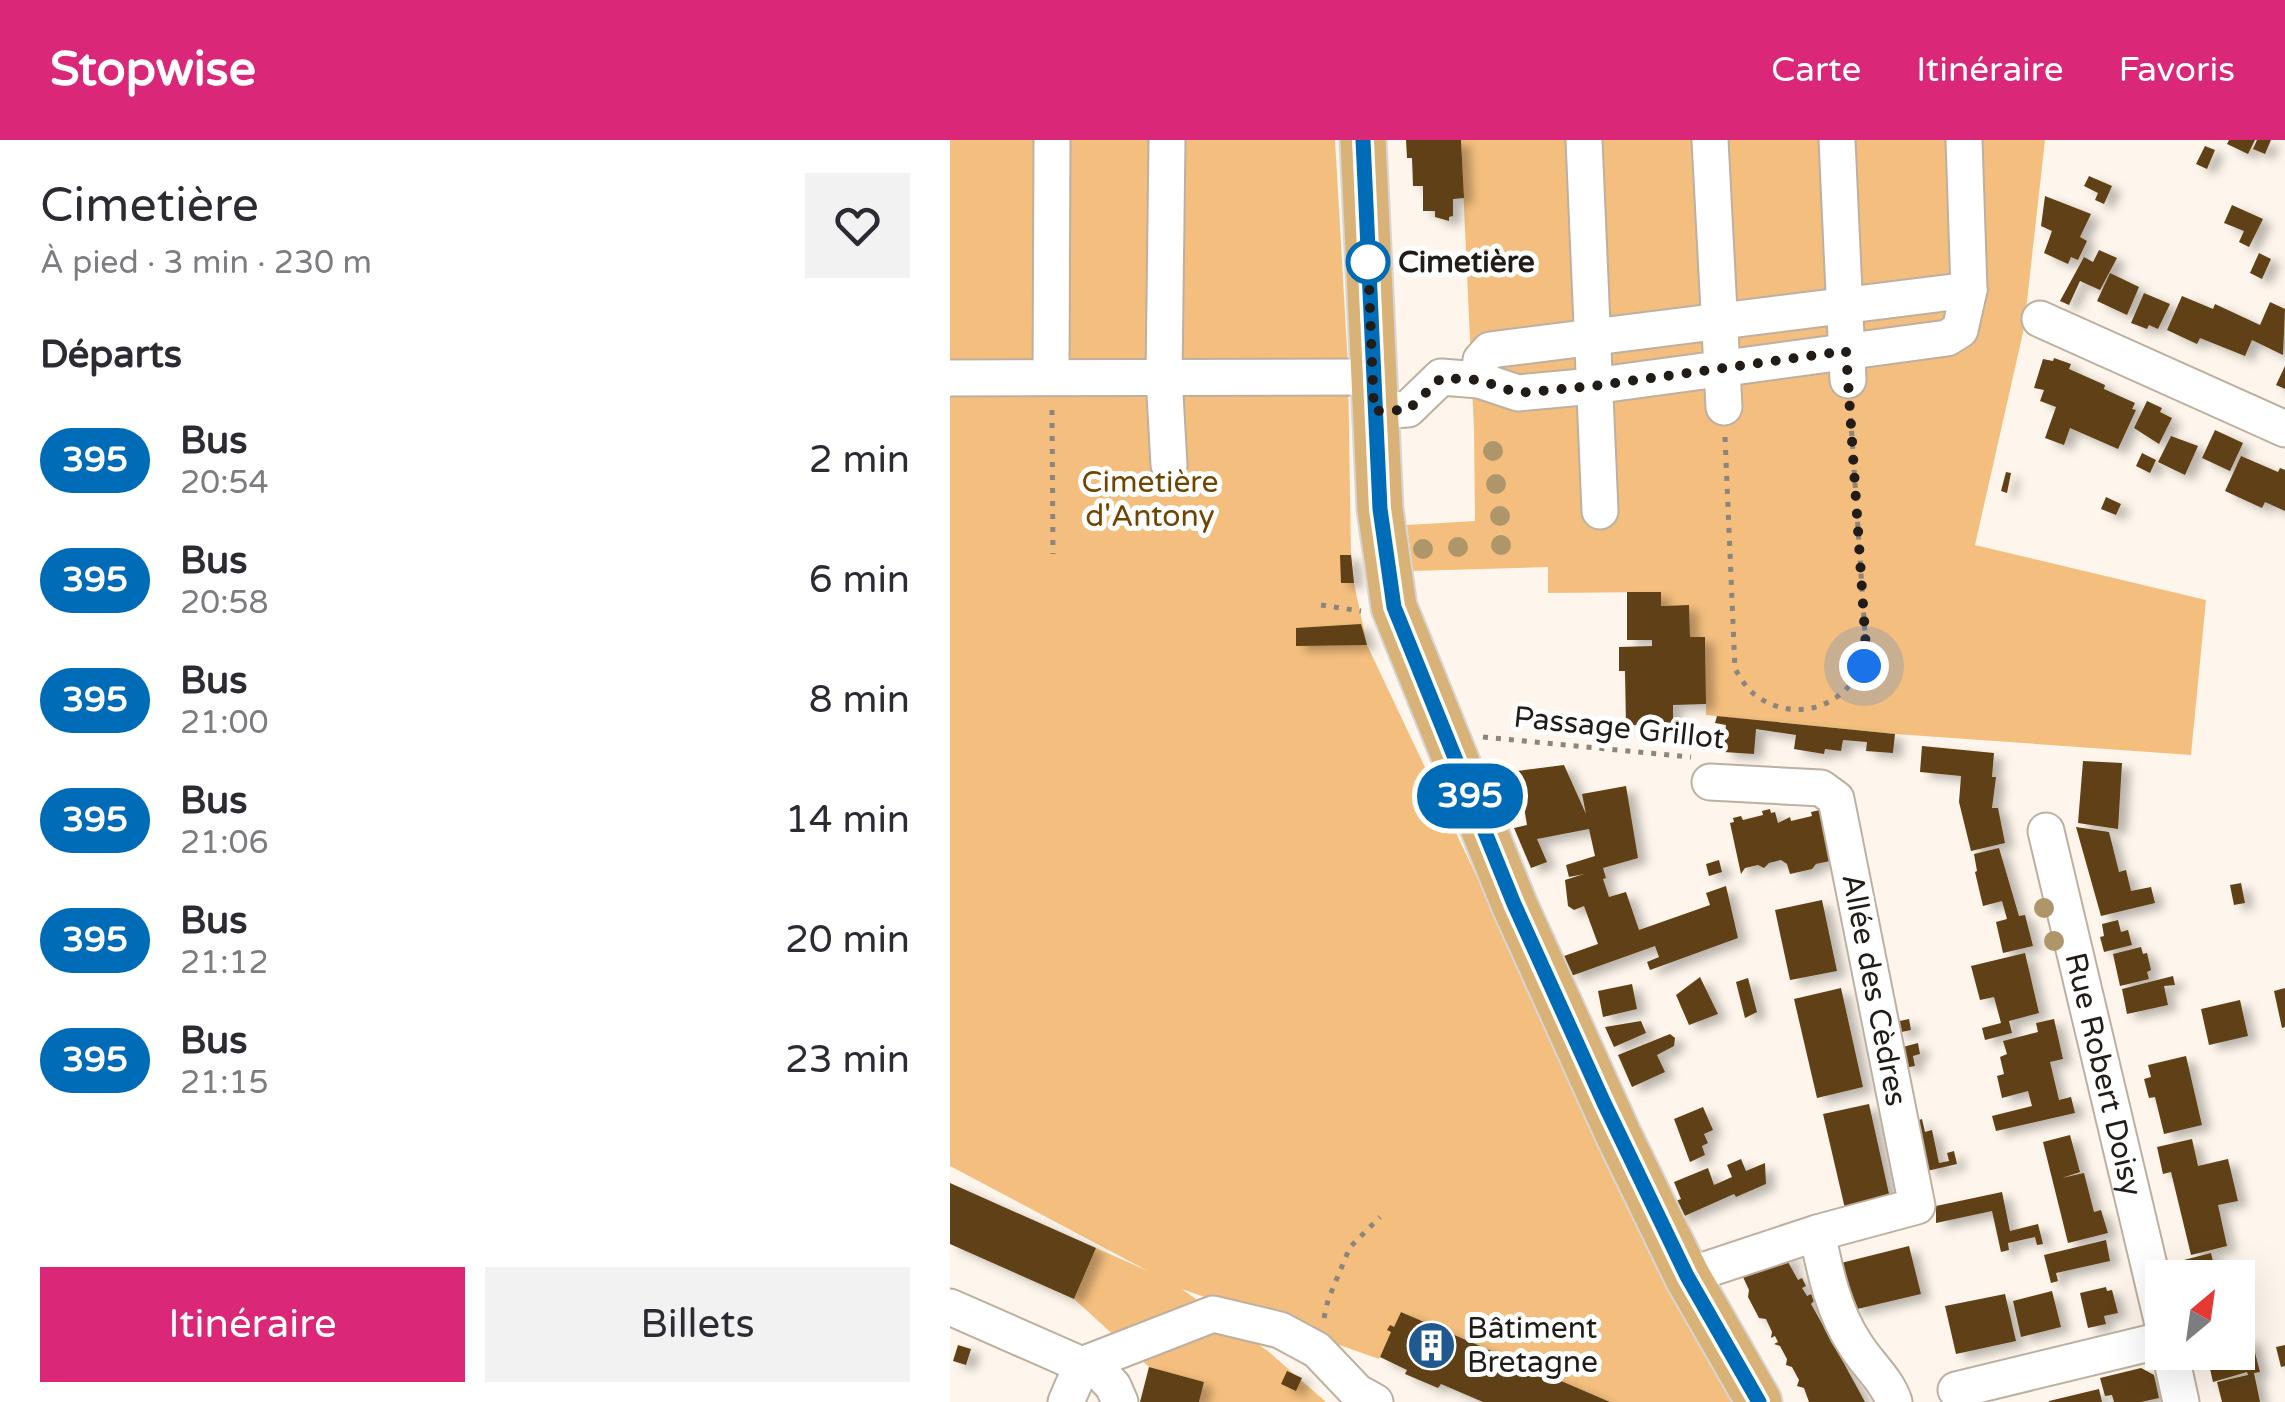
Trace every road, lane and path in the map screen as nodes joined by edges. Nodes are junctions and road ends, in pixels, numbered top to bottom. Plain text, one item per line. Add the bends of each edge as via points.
1 (1052, 140) edge
2 (1168, 140) edge
3 (1363, 140) edge
4 (1584, 140) edge
5 (1710, 140) edge
6 (1837, 140) edge
7 (1964, 140) edge
8 (1969, 290) junction
9 (1844, 308) junction
10 (2040, 319) dead end
11 (1720, 322) junction
12 (1592, 338) junction
13 (1847, 366) junction
14 (1722, 368) junction
15 (1051, 377) junction
16 (1164, 377) junction
17 (950, 378) edge
18 (1479, 380) junction
19 (1594, 386) junction
20 (1374, 394) junction
21 (1724, 407) joint
22 (2285, 429) edge
23 (1169, 465) dead end
24 (1600, 511) dead end
25 (1053, 554) dead end
26 (1444, 733) junction
27 (1705, 770) joint
28 (2046, 830) dead end
29 (1380, 1217) dead end
30 (1816, 1233) junction
31 (2148, 1260) edge
32 (1687, 1276) junction
33 (950, 1307) edge
34 (2145, 1344) edge
35 (1317, 1350) junction
36 (1086, 1364) junction
37 (2174, 1370) edge
38 (1956, 1390) dead end
39 (1066, 1402) edge
40 (1120, 1402) edge
41 (1374, 1402) edge
42 (1759, 1402) edge
43 (1894, 1402) edge
44 (2181, 1402) edge

1 - 15 street
2 - 16 street
3 - 20 main road
4 - 12 street
5 - 11 street
6 - 9 street
7 - 8 street
8 - 9 street
8 - 13 street via 1960,330
9 - 11 street
9 - 13 street
10 - 22 street
11 - 12 street
11 - 14 street
12 - 18 street via 1490,350 1481,360
12 - 19 street
13 - 14 street
13 - 21 path via 1866,649 1864,666 1838,700 1802,710 1778,708 1752,693 1734,669
14 - 19 street
14 - 21 street
15 - 16 street
15 - 17 street
15 - 25 path
16 - 20 street
16 - 23 street
18 - 19 street via 1518,393
18 - 20 street via 1441,378 1408,410
19 - 24 street
20 - 26 main road via 1390,596
26 - 27 path, Passage Grillot
26 - 32 main road via 1514,904
27 - 30 street, Allée des Cèdres via 1822,788 1836,799 1917,1206
28 - 31 street, Rue Robert Doisy
29 - 35 path via 1350,1247
30 - 32 street, Allée des Cèdres
30 - 43 street via 1828,1286 1853,1342
32 - 42 main road
33 - 36 street
34 - 38 street
35 - 36 street via 1280,1330 1213,1314
35 - 41 street
36 - 39 street
36 - 40 street via 1113,1386
37 - 44 street

